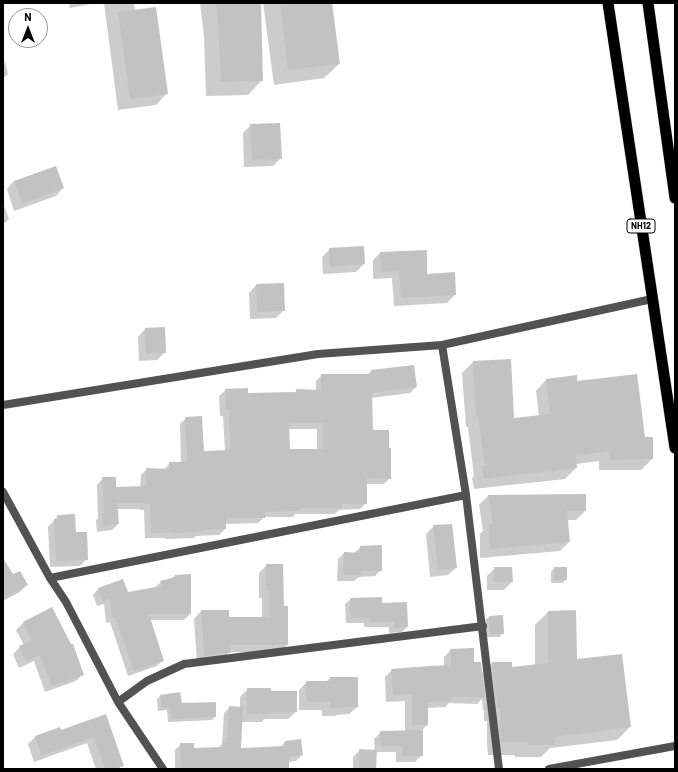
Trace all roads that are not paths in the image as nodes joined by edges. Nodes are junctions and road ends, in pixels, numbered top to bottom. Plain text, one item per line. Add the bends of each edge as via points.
1 (608, 3) edge
2 (648, 3) edge
3 (675, 198) edge
4 (652, 299) junction
5 (442, 345) junction
6 (3, 405) edge
7 (675, 448) edge
8 (3, 492) edge
9 (466, 495) junction
10 (50, 578) junction
11 (483, 626) junction
12 (118, 702) junction
13 (675, 746) edge
14 (163, 769) edge
15 (499, 769) edge
16 (549, 769) edge

1 - 4 highway, NH12
2 - 3 highway
4 - 5 street
4 - 7 highway, NH12
5 - 6 street via 318,354
5 - 9 street
8 - 10 street
9 - 10 street
9 - 11 street
10 - 12 street via 66,602
11 - 12 street via 184,664 147,681
11 - 15 street
12 - 14 street
13 - 16 street

